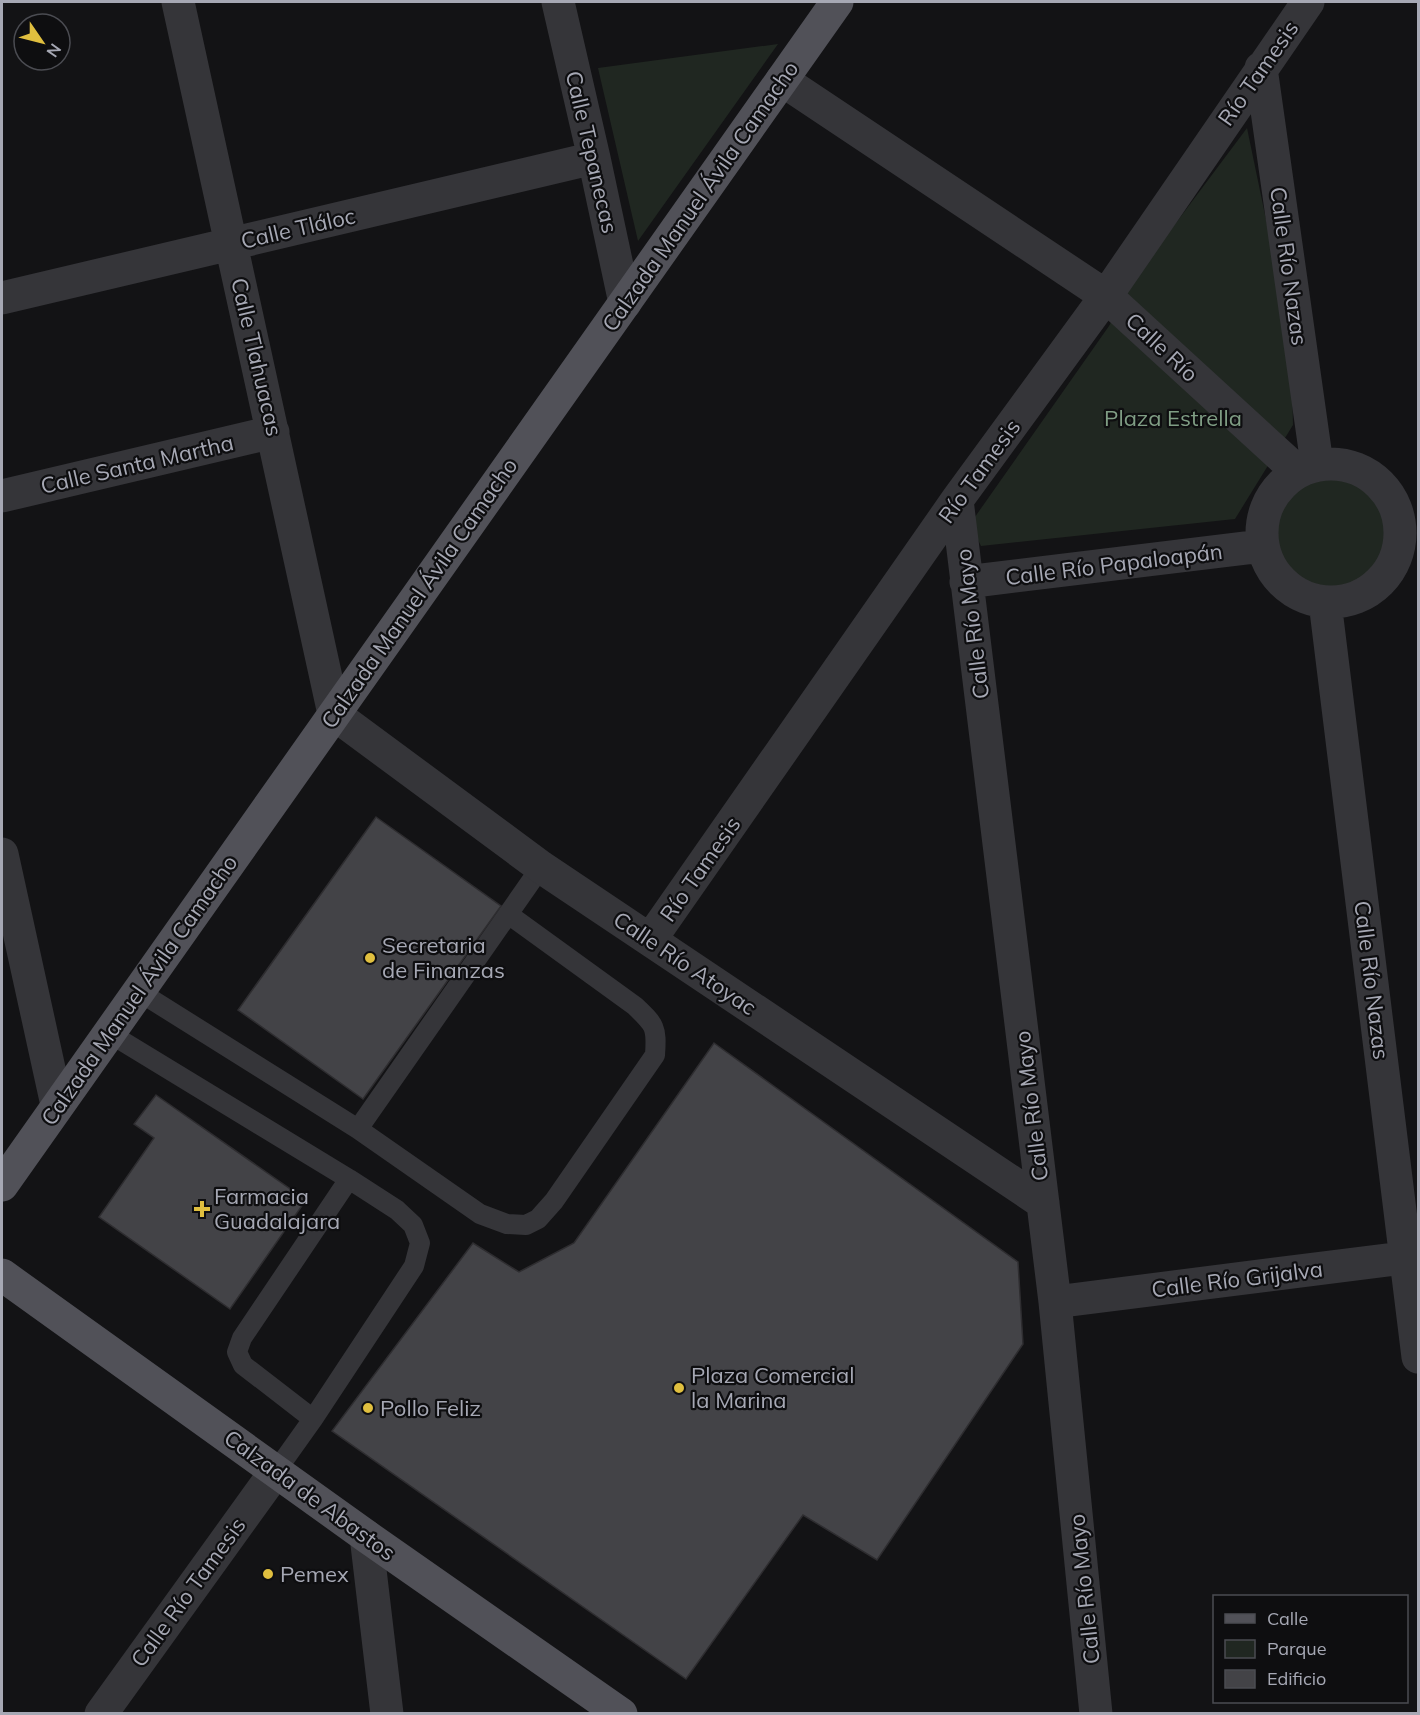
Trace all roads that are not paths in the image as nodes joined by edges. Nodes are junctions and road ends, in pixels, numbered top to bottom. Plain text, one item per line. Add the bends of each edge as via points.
1 (178, 2) edge
2 (558, 2) edge
3 (837, 2) edge
4 (1308, 2) edge
5 (1261, 68) junction
6 (782, 80) junction
7 (594, 158) junction
8 (232, 244) junction
9 (1106, 296) junction
10 (2, 298) edge
11 (625, 303) junction
12 (273, 432) junction
13 (1307, 468) junction
14 (2, 496) edge
15 (957, 500) junction
16 (1409, 518) edge
17 (1262, 546) junction
18 (966, 582) junction
19 (1325, 602) junction
20 (334, 714) junction
21 (2, 854) edge
22 (541, 867) junction
23 (508, 914) junction
24 (650, 940) junction
25 (138, 991) junction
26 (109, 1033) junction
27 (57, 1105) junction
28 (358, 1129) junction
29 (349, 1179) junction
30 (2, 1185) edge
31 (1043, 1203) junction
32 (1412, 1257) edge
33 (2, 1275) edge
34 (1055, 1302) junction
35 (1419, 1357) edge
36 (313, 1419) junction
37 (276, 1471) junction
38 (366, 1536) junction
39 (101, 1713) edge
40 (387, 1713) edge
41 (621, 1713) edge
42 (1096, 1713) edge

1 - 8 street, Calle Tlahuacas
2 - 7 street, Calle Tepanecas
3 - 6 main road, Calzada Manuel Ávila Camacho
4 - 5 street, Río Tamesis
5 - 9 street, Río Tamesis
5 - 13 street, Calle Río Nazas
6 - 9 street
6 - 11 main road, Calzada Manuel Ávila Camacho
7 - 8 street, Calle Tláloc
7 - 11 street, Calle Tepanecas
8 - 10 street, Calle Tláloc
8 - 12 street, Calle Tlahuacas
9 - 13 street, Calle Río
9 - 15 street, Río Tamesis
11 - 20 main road, Calzada Manuel Ávila Camacho
12 - 14 street, Calle Santa Martha
12 - 20 street, Calle Tlahuacas
13 - 16 street via 1339,463 1360,469 1378,482
13 - 17 street via 1280,485 1267,503 1261,524
15 - 18 street, Calle Río Mayo
15 - 24 street, Río Tamesis
16 - 19 street via 1394,562 1382,580 1364,594
17 - 18 street, Calle Río Papaloapán
17 - 19 street via 1269,567 1283,584 1301,596
18 - 31 street, Calle Río Mayo
19 - 32 street, Calle Río Nazas
20 - 22 street, Calle Río Atoyac
20 - 25 main road, Calzada Manuel Ávila Camacho
21 - 27 street
22 - 23 lane
22 - 24 street, Calle Río Atoyac
23 - 28 lane
23 - 28 lane via 635,1006 650,1020 657,1035 655,1055 554,1201 538,1219 526,1225 498,1221 480,1214
24 - 31 street, Calle Río Atoyac
25 - 26 main road, Calzada Manuel Ávila Camacho
25 - 28 lane
26 - 27 main road, Calzada Manuel Ávila Camacho
26 - 29 lane
27 - 30 main road, Calzada Manuel Ávila Camacho
29 - 36 lane via 397,1210 413,1226 420,1243 414,1266
29 - 36 lane via 242,1338 237,1352 243,1365
31 - 34 street, Calle Río Mayo
32 - 34 street, Calle Río Grijalva
32 - 35 street, Calle Río Nazas
33 - 37 main road, Calzada de Abastos
34 - 42 street, Calle Río Mayo
36 - 37 lane
37 - 38 main road, Calzada de Abastos
37 - 39 street, Calle Río Tamesis
38 - 40 street
38 - 41 main road, Calzada de Abastos

